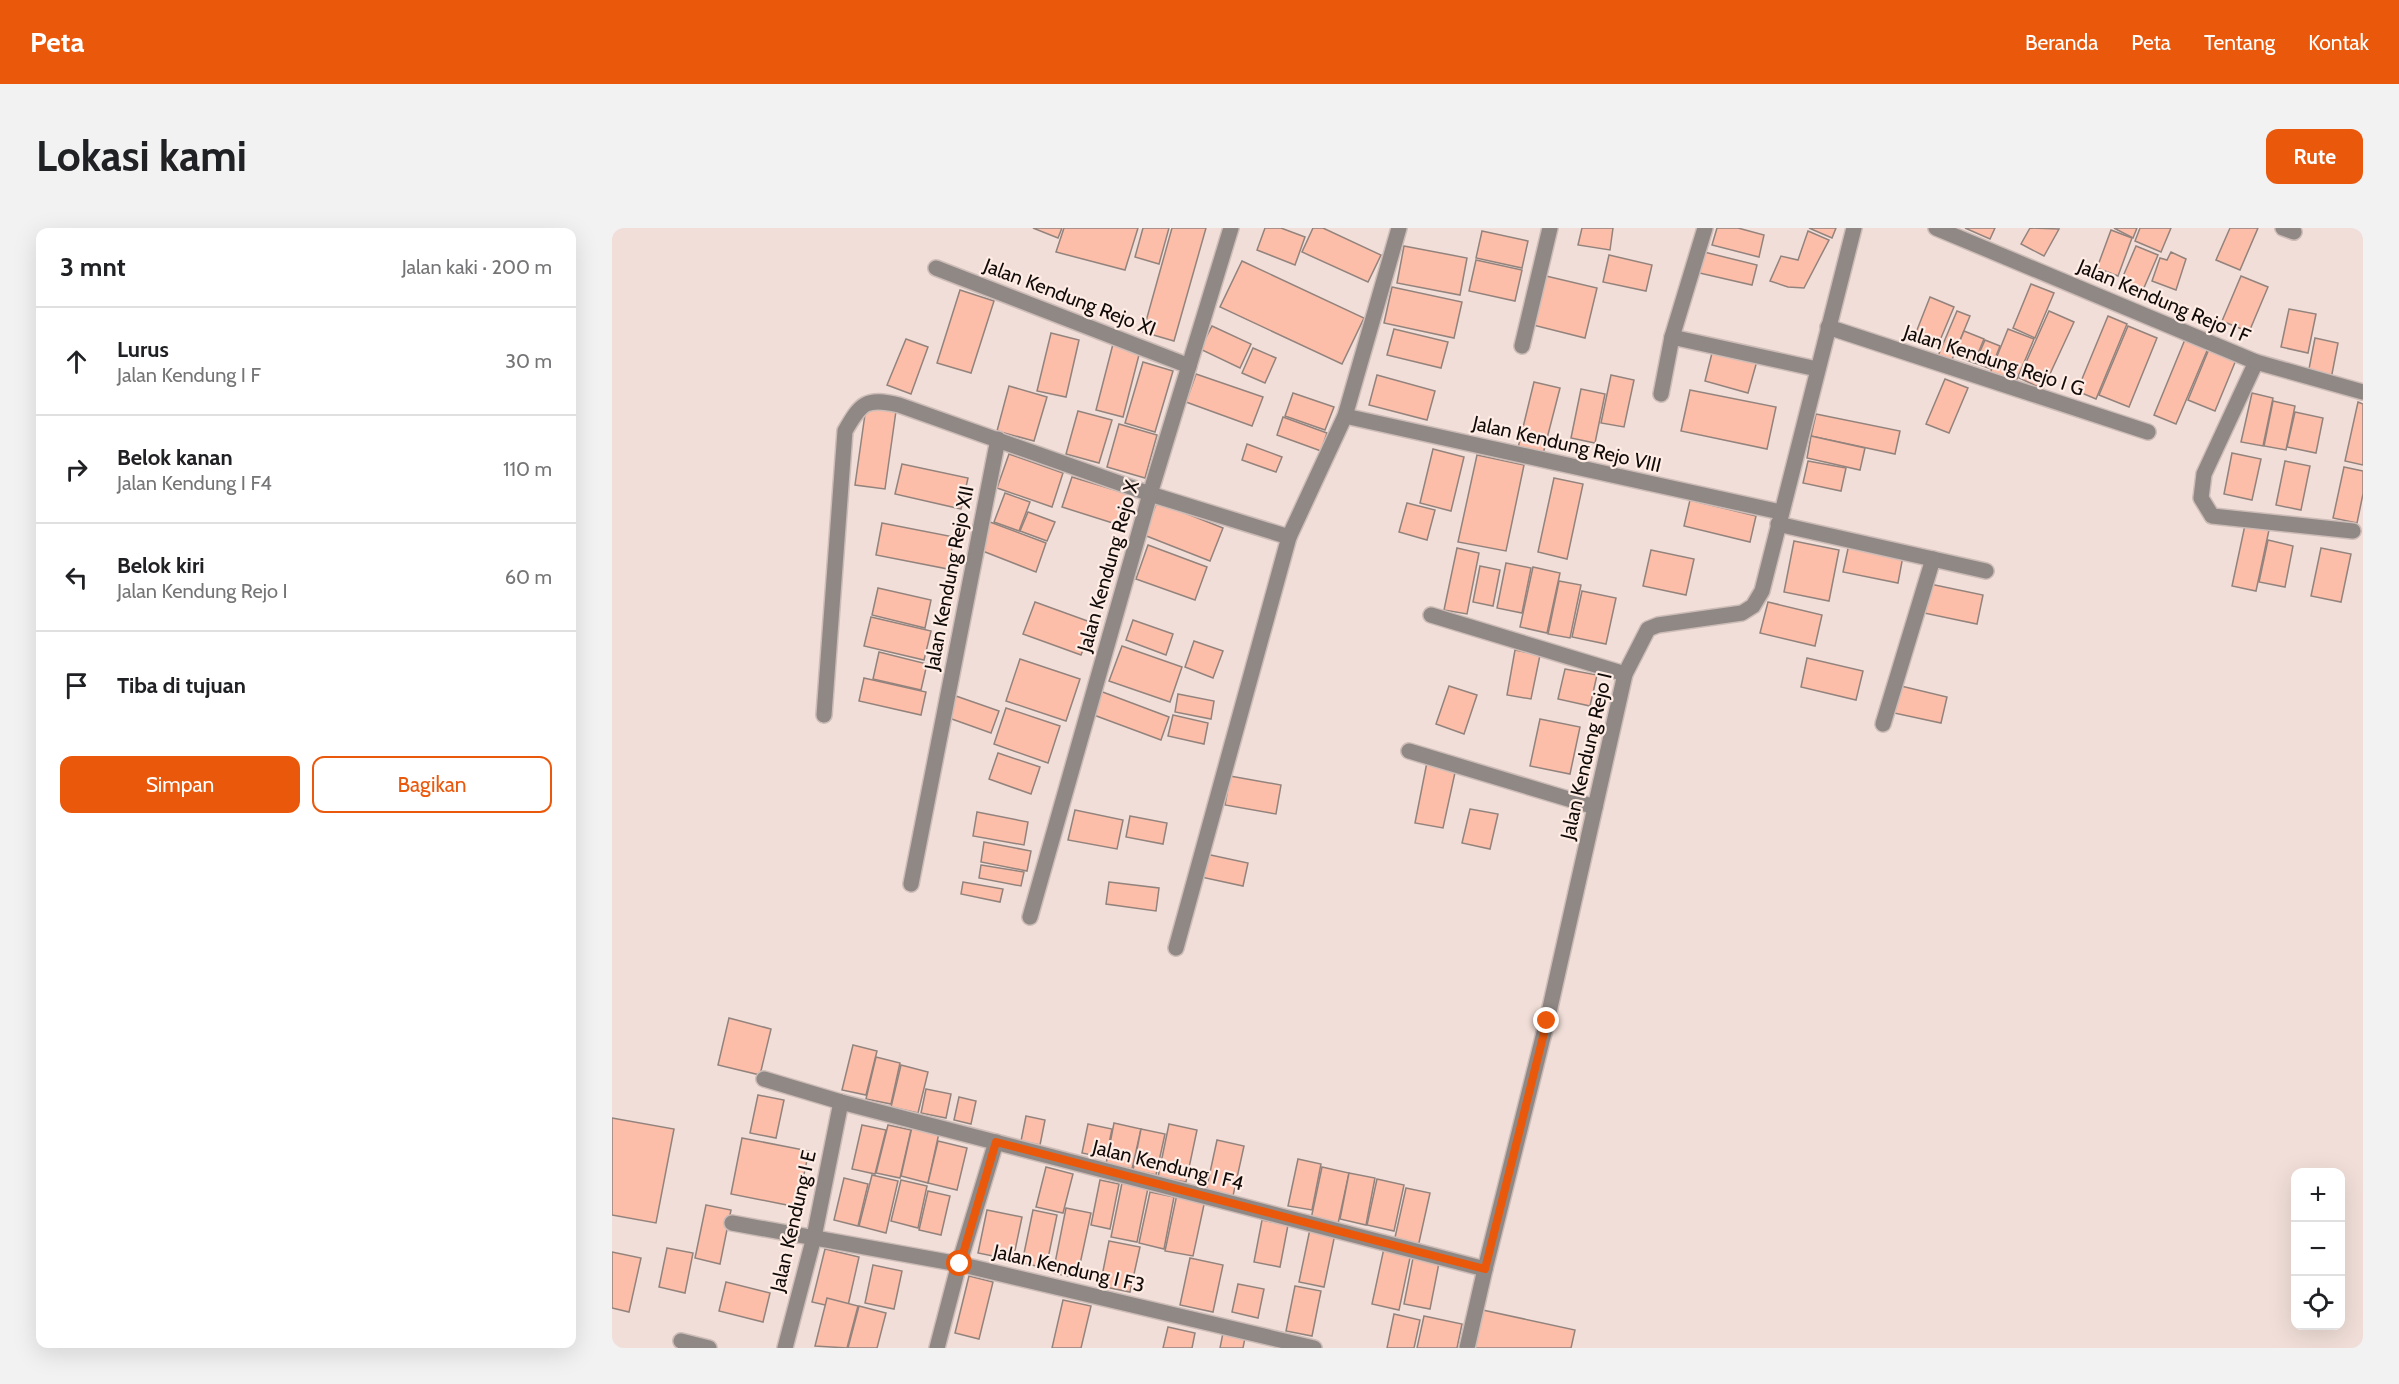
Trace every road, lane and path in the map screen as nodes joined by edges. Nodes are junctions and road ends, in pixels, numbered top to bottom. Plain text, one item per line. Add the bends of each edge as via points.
1 (1231, 228) edge
2 (1399, 228) edge
3 (1550, 228) edge
4 (1705, 228) edge
5 (1854, 228) edge
6 (1936, 228) edge
7 (936, 268) dead end
8 (1828, 327) junction
9 (1672, 337) junction
10 (1522, 346) dead end
11 (2256, 362) junction
12 (1189, 366) junction
13 (1817, 369) junction
14 (2363, 392) edge
15 (1660, 394) dead end
16 (1345, 416) junction
17 (2148, 432) dead end
18 (998, 439) junction
19 (1150, 494) junction
20 (1779, 518) junction
21 (2353, 531) dead end
22 (1289, 537) junction
23 (1933, 559) junction
24 (1986, 570) dead end
25 (1431, 615) dead end
26 (1624, 674) junction
27 (824, 715) dead end
28 (1883, 724) dead end
29 (1409, 751) dead end
30 (1594, 807) junction
31 (911, 884) dead end
32 (1030, 917) dead end
33 (1176, 948) dead end
34 (764, 1079) dead end
35 (841, 1102) junction
36 (996, 1142) junction
37 (732, 1223) dead end
38 (814, 1236) junction
39 (960, 1264) junction
40 (1485, 1269) junction
41 (681, 1341) dead end
42 (709, 1348) edge
43 (784, 1348) edge
44 (937, 1348) edge
45 (1314, 1348) edge
46 (1467, 1348) edge

1 - 12 street, Jalan Kendung Rejo X
2 - 16 street
3 - 10 street
4 - 9 street
5 - 8 street, Jalan Kendung Rejo I
6 - 11 street, Jalan Kendung Rejo I F
7 - 12 street, Jalan Kendung Rejo XI
8 - 13 street, Jalan Kendung Rejo I
8 - 17 street, Jalan Kendung Rejo I G
9 - 13 street
9 - 15 street
11 - 14 street
11 - 21 street, Jalan Kendung Rejo I F via 2204,474 2201,498 2205,506 2212,516
12 - 19 street, Jalan Kendung Rejo X
13 - 20 street, Jalan Kendung Rejo I
16 - 20 street, Jalan Kendung Rejo VIII
16 - 22 street
18 - 19 street
18 - 27 street via 879,400 855,413 845,431
18 - 31 street, Jalan Kendung Rejo XII
19 - 22 street
19 - 32 street, Jalan Kendung Rejo X
20 - 23 street, Jalan Kendung Rejo VIII
20 - 26 street, Jalan Kendung Rejo I via 1762,591 1753,606 1742,613 1647,628
22 - 33 street
23 - 24 street, Jalan Kendung Rejo VIII
23 - 28 street
25 - 26 street
26 - 30 street, Jalan Kendung Rejo I
29 - 30 street
30 - 40 street, Jalan Kendung Rejo I via 1547,1021
34 - 35 street, Jalan Kendung I F4
35 - 36 street, Jalan Kendung I F4
35 - 38 street, Jalan Kendung I E
36 - 39 street
36 - 40 street, Jalan Kendung I F4
37 - 38 street, Jalan Kendung I F3
38 - 39 street, Jalan Kendung I F3
38 - 43 street, Jalan Kendung I E
39 - 44 street
39 - 45 street, Jalan Kendung I F3
40 - 46 street, Jalan Kendung Rejo I
41 - 42 street

